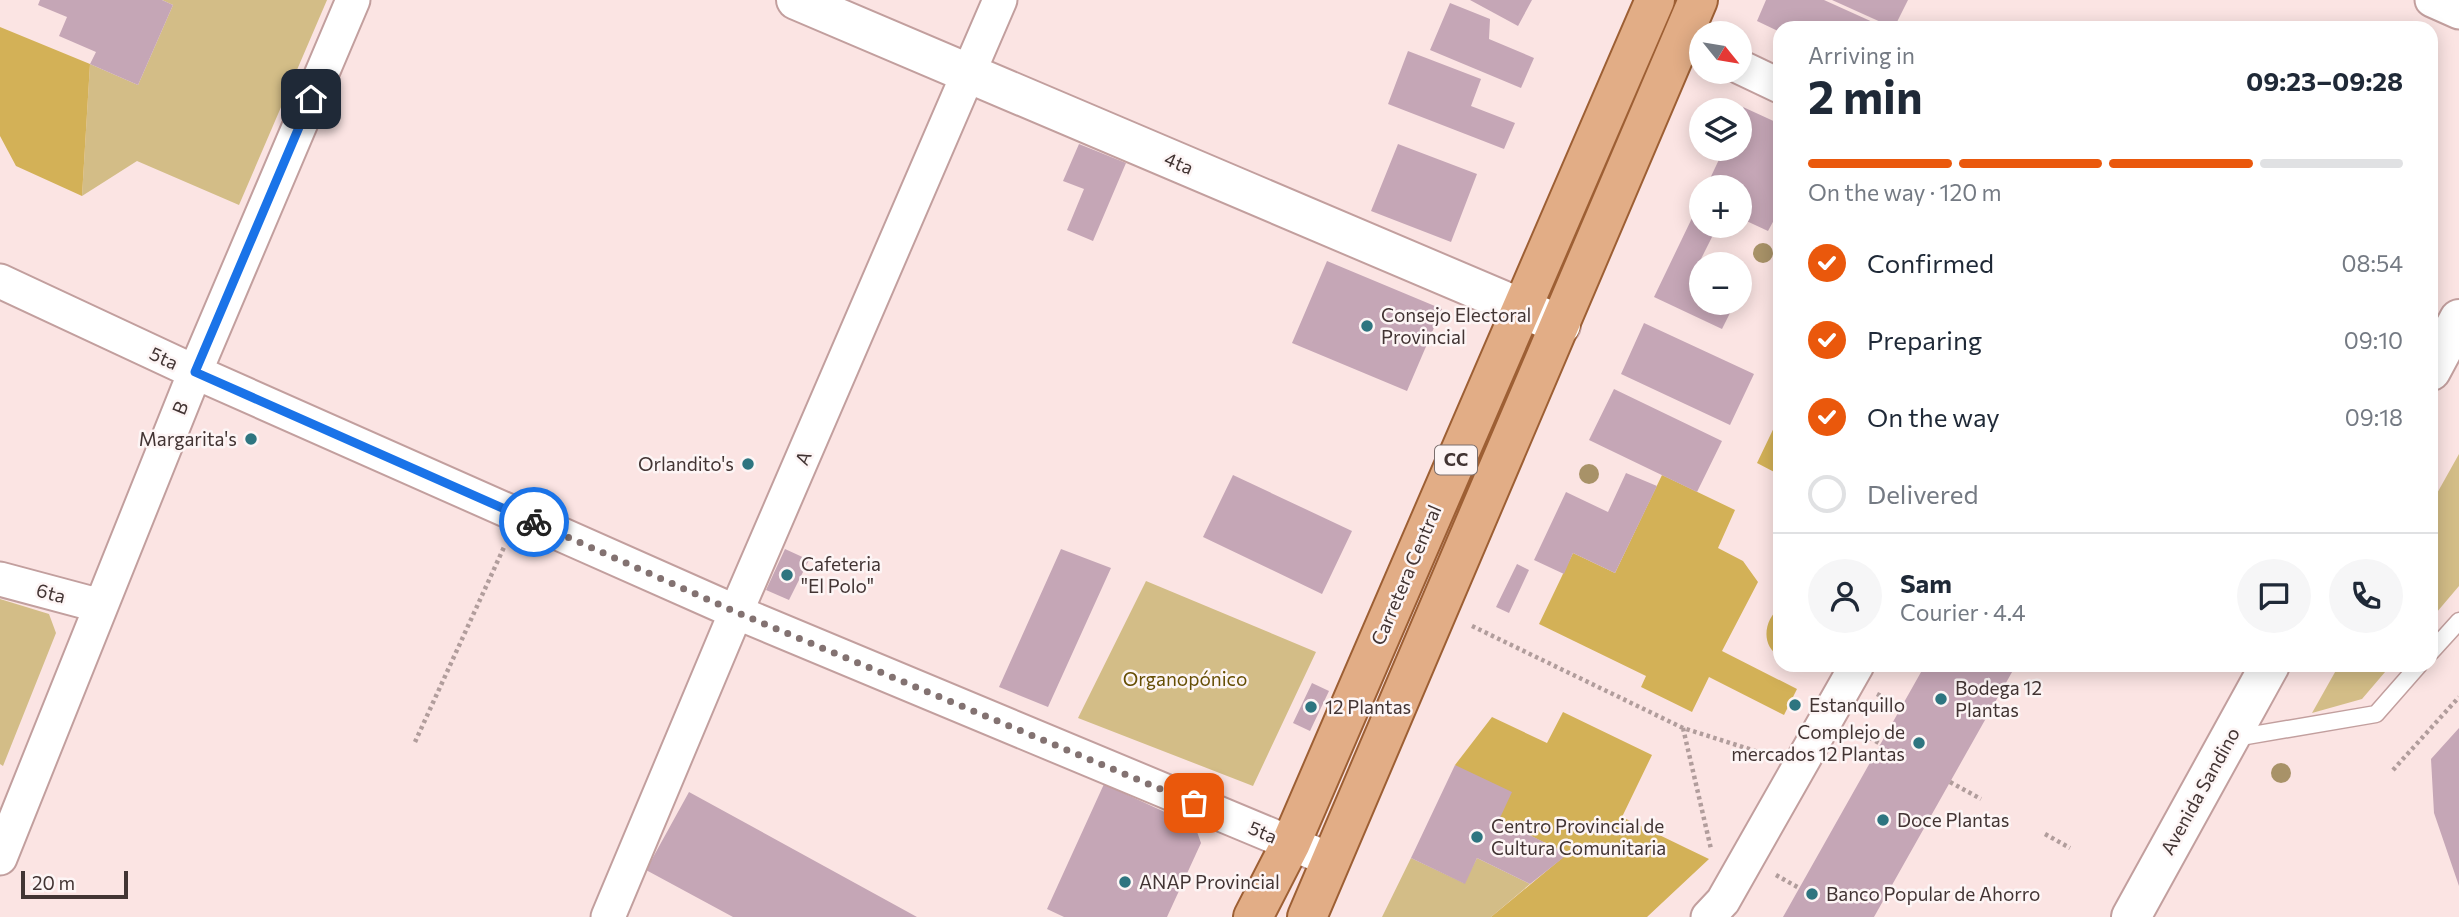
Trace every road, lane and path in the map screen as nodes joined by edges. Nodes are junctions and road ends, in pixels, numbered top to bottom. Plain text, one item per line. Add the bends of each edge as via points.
1 (353, 0) edge
2 (796, 0) edge
3 (1000, 0) edge
4 (1655, 0) edge
5 (1698, 0) edge
6 (2432, 0) edge
7 (2459, 12) edge
8 (1695, 21) edge
9 (1689, 48) edge
10 (1752, 73) edge
11 (970, 74) junction
12 (1773, 83) edge
13 (0, 281) edge
14 (1521, 309) junction
15 (2459, 319) edge
16 (1561, 325) junction
17 (2438, 358) edge
18 (195, 372) junction
19 (518, 515) junction
20 (0, 579) edge
21 (101, 606) junction
22 (736, 612) junction
23 (2459, 621) edge
24 (1484, 632) dead end
25 (2438, 644) edge
26 (1853, 672) edge
27 (2266, 672) edge
28 (2413, 672) edge
29 (2459, 697) edge
30 (1683, 727) junction
31 (1851, 728) dead end
32 (2229, 738) junction
33 (415, 742) dead end
34 (1881, 744) dead end
35 (1800, 766) junction
36 (2393, 770) dead end
37 (1950, 782) dead end
38 (1981, 799) dead end
39 (2045, 834) dead end
40 (1292, 844) junction
41 (2070, 848) dead end
42 (0, 858) edge
43 (1333, 861) junction
44 (1716, 909) edge
45 (608, 917) edge
46 (1253, 917) edge
47 (1307, 917) edge
48 (1325, 917) edge
49 (2131, 917) edge

1 - 18 street, B
2 - 11 street, 4ta
3 - 11 street, A
4 - 14 main road, Carretera Central / CC
5 - 8 main road, CC
6 - 7 street
9 - 16 main road, CC
10 - 12 street
11 - 14 street, 4ta
11 - 22 street, A
13 - 18 street, 5ta
14 - 16 street, 4ta
14 - 40 main road, Carretera Central / CC
15 - 17 street
16 - 43 main road, CC
18 - 19 street, 5ta
18 - 21 street, B
19 - 22 street, 5ta
19 - 33 path
20 - 21 street, 6ta
21 - 42 street, B
22 - 40 street, 5ta
22 - 45 street, A
23 - 25 lane
24 - 30 path
26 - 35 street
27 - 32 street, Avenida Sandino
28 - 32 lane via 2376,714
29 - 36 path
30 - 35 path
30 - 44 path
31 - 34 path
32 - 49 street, Avenida Sandino
35 - 44 street
37 - 38 path
39 - 41 path
40 - 43 street, 5ta
40 - 46 main road, Carretera Central / CC
43 - 47 main road, CC
43 - 48 main road

